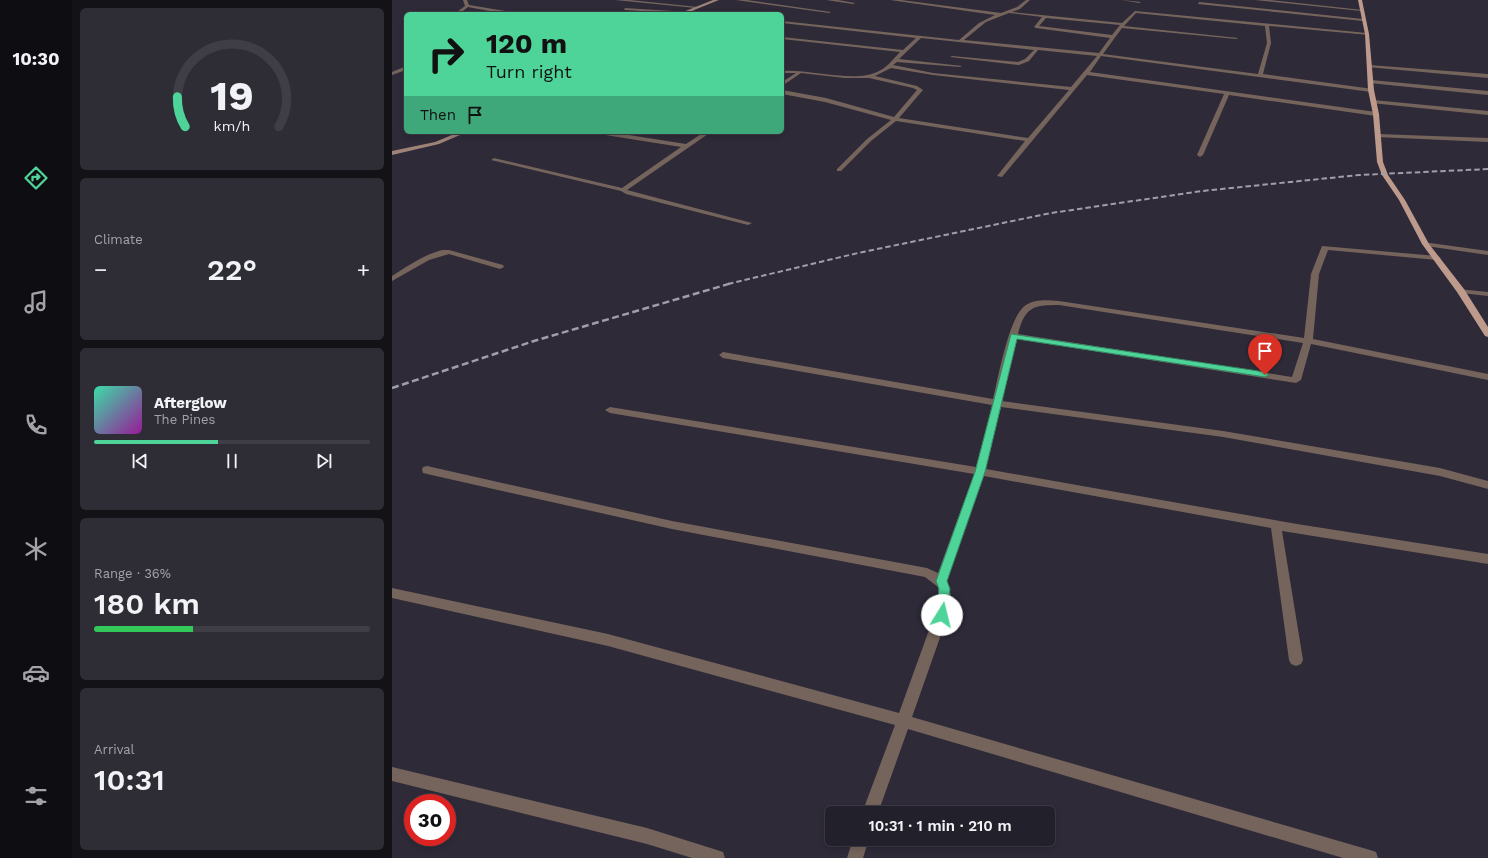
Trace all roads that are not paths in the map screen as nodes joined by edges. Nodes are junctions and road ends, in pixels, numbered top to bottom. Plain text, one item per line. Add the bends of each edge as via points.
1 (465, 0) edge
2 (617, 0) edge
3 (717, 0) edge
4 (738, 0) edge
5 (828, 0) edge
6 (892, 0) edge
7 (1028, 0) edge
8 (1123, 0) edge
9 (1257, 0) edge
10 (1360, 0) edge
11 (1139, 2) dead end
12 (853, 3) dead end
13 (1199, 3) dead end
14 (467, 6) junction
15 (696, 7) junction
16 (625, 9) dead end
17 (1361, 10) junction
18 (459, 12) edge
19 (500, 12) edge
20 (668, 12) edge
21 (685, 12) edge
22 (829, 12) dead end
23 (1011, 12) junction
24 (1000, 14) junction
25 (1045, 16) junction
26 (1364, 20) junction
27 (784, 22) edge
28 (1267, 24) junction
29 (1122, 25) junction
30 (1367, 34) junction
31 (920, 37) junction
32 (1114, 37) junction
33 (784, 38) edge
34 (1236, 38) dead end
35 (960, 40) junction
36 (1037, 49) junction
37 (903, 52) junction
38 (1101, 55) junction
39 (952, 57) dead end
40 (896, 60) junction
41 (889, 66) junction
42 (960, 66) dead end
43 (1369, 66) junction
44 (404, 69) edge
45 (394, 72) edge
46 (784, 72) edge
47 (799, 73) junction
48 (1086, 73) junction
49 (867, 76) junction
50 (1260, 76) junction
51 (1488, 76) edge
52 (1371, 82) junction
53 (784, 83) edge
54 (1072, 89) junction
55 (1371, 90) junction
56 (784, 92) edge
57 (1227, 93) junction
58 (1488, 93) edge
59 (1373, 102) junction
60 (1488, 113) edge
61 (1376, 114) junction
62 (895, 119) junction
63 (459, 134) edge
64 (614, 134) edge
65 (705, 134) edge
66 (1378, 136) junction
67 (1029, 140) junction
68 (1488, 140) edge
69 (686, 146) junction
70 (392, 153) edge
71 (1200, 155) dead end
72 (494, 160) dead end
73 (839, 170) dead end
74 (1000, 176) dead end
75 (623, 190) junction
76 (748, 223) dead end
77 (1426, 244) junction
78 (1488, 253) edge
79 (1437, 258) junction
80 (500, 267) dead end
81 (392, 279) edge
82 (1461, 291) junction
83 (1488, 294) edge
84 (1488, 334) edge
85 (1014, 336) junction
86 (1308, 341) junction
87 (723, 355) dead end
88 (1488, 376) edge
89 (998, 403) junction
90 (610, 410) dead end
91 (427, 470) dead end
92 (980, 472) junction
93 (1488, 485) edge
94 (1276, 526) junction
95 (1488, 559) edge
96 (941, 581) junction
97 (392, 593) edge
98 (1296, 660) dead end
99 (903, 721) junction
100 (392, 774) edge
101 (873, 806) edge
102 (859, 846) edge
103 (717, 858) edge
104 (855, 858) edge
105 (1370, 858) edge

1 - 14 street
2 - 15 street
3 - 15 street
4 - 22 street
5 - 12 street
6 - 24 street
7 - 23 street
8 - 11 street
9 - 17 street
10 - 17 main road
13 - 26 street
14 - 18 street
14 - 19 street
15 - 21 street
16 - 20 street
17 - 26 main road
23 - 24 street
23 - 25 street
24 - 35 street via 978,24
25 - 29 street
25 - 32 street via 1036,27
26 - 30 main road
27 - 31 street
28 - 29 street via 1139,12 1132,14
28 - 30 street
28 - 50 street via 1269,43
29 - 32 street
29 - 34 street
30 - 43 main road
31 - 35 street
31 - 37 street
32 - 38 street
33 - 37 street
35 - 36 street
36 - 38 street
36 - 39 street via 1027,60 1019,64
37 - 40 street
38 - 48 street
38 - 50 street
40 - 41 street
40 - 42 street
41 - 49 street via 879,74
41 - 54 street via 933,74
43 - 51 street
43 - 52 main road
44 - 45 street
46 - 47 street
47 - 49 street
47 - 53 street
48 - 54 street
48 - 57 street
49 - 62 street via 920,90
50 - 55 street
52 - 55 main road
52 - 58 street
54 - 67 street
55 - 59 main road
56 - 62 street via 826,100
57 - 61 street
57 - 71 street
59 - 60 street
59 - 61 main road
61 - 66 main road
62 - 67 street
62 - 73 street
63 - 70 street via 437,143
64 - 69 street
65 - 69 street
66 - 68 street
66 - 77 main road via 1380,162 1385,175
67 - 74 street
69 - 75 street
72 - 75 street
75 - 76 street
77 - 78 street
77 - 79 main road
79 - 82 main road
79 - 86 street via 1325,248 1315,274
80 - 81 street via 443,252 429,257
82 - 83 street
82 - 84 main road
85 - 86 street via 1021,312 1029,306 1053,303
85 - 86 street via 1296,380
85 - 89 street
86 - 88 street
87 - 89 street
89 - 92 street
89 - 93 street via 1223,434 1417,467
90 - 92 street
91 - 96 street via 672,525 927,574
92 - 94 street
92 - 96 street
94 - 95 street
94 - 98 street
96 - 99 street via 945,589 942,615
97 - 99 street via 608,640
99 - 101 street
99 - 105 street
100 - 103 street via 647,836
102 - 104 street

